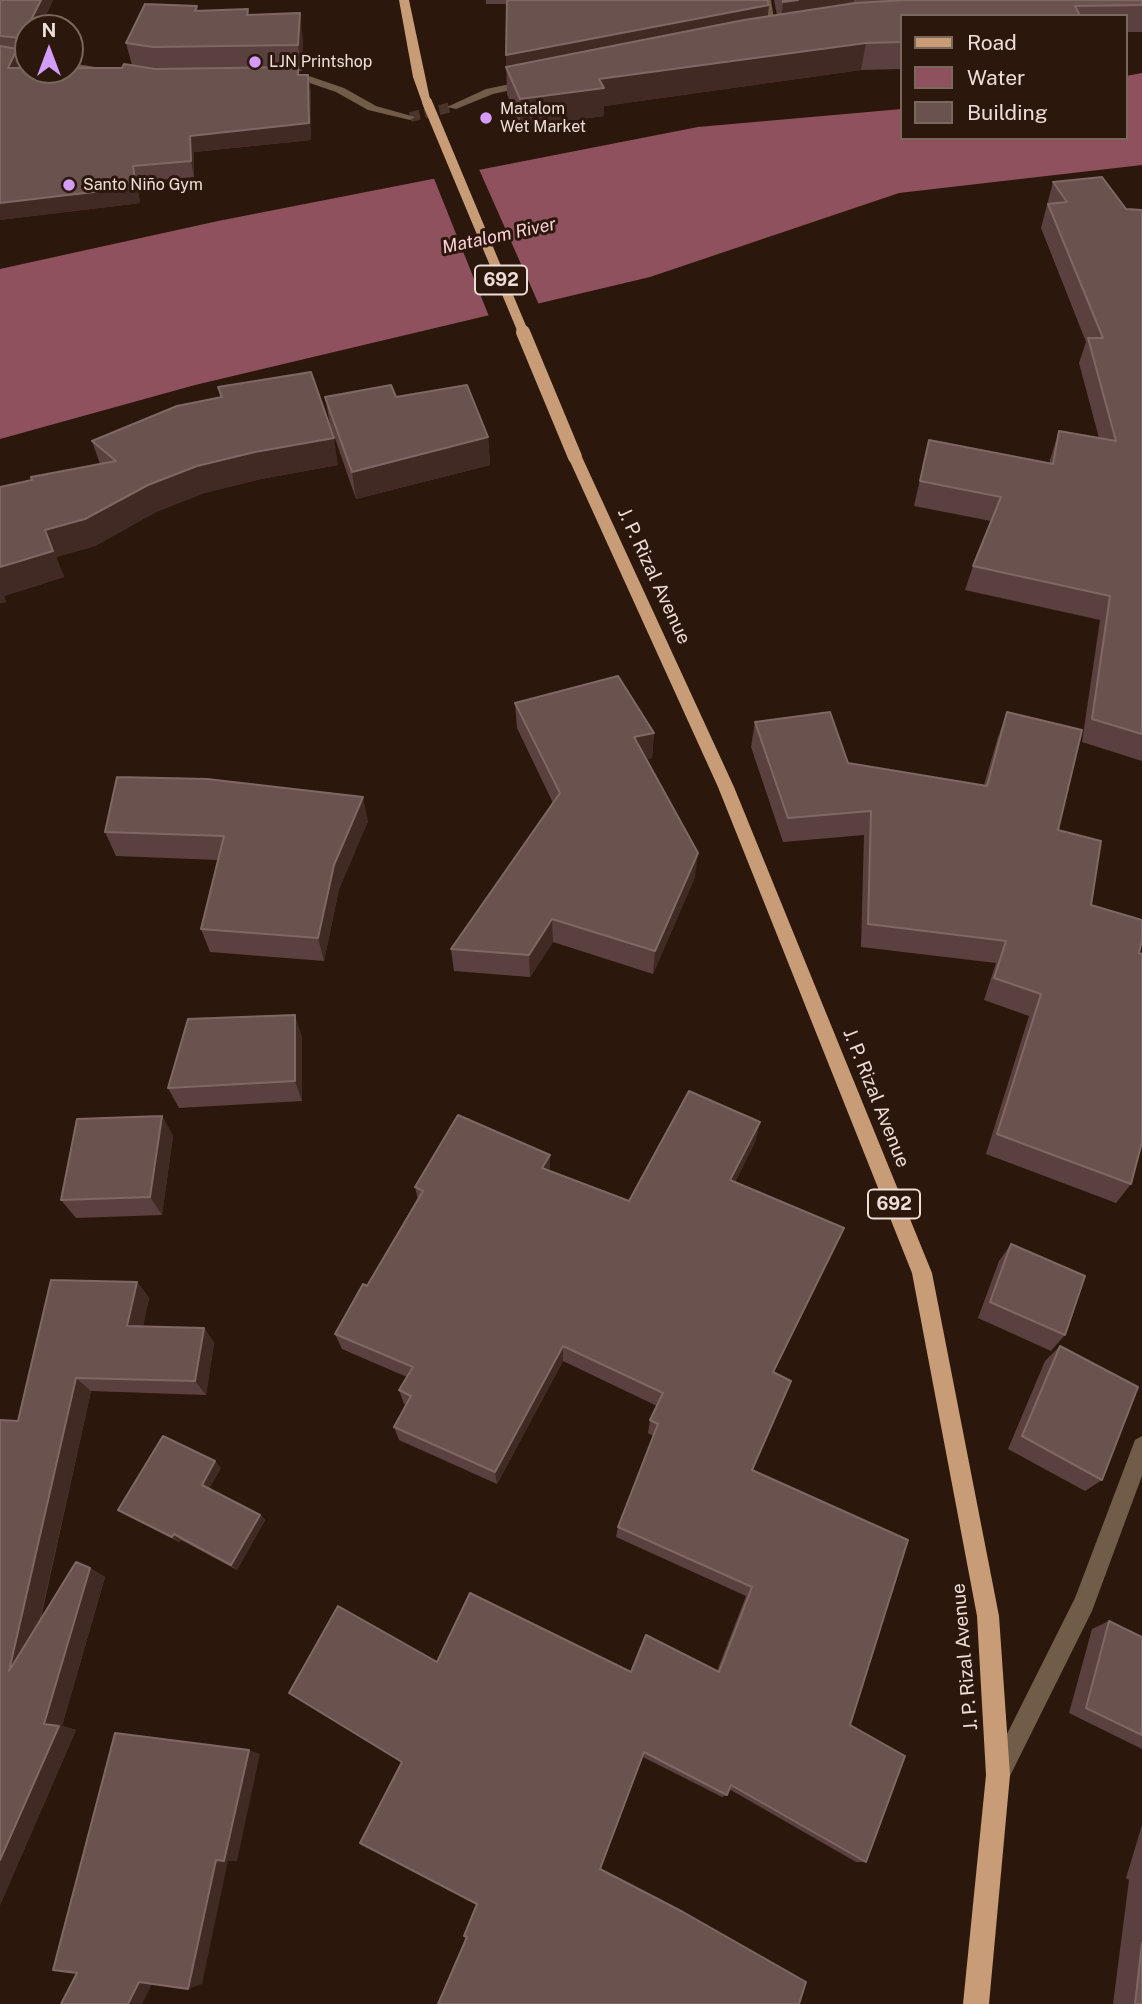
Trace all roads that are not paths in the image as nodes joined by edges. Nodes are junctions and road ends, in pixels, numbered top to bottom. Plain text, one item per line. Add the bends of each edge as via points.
1 (404, 0) edge
2 (766, 0) edge
3 (787, 34) edge
4 (84, 68) edge
5 (121, 74) edge
6 (270, 76) edge
7 (540, 81) edge
8 (452, 107) tunnel mouth
9 (410, 117) tunnel mouth
10 (1142, 1447) edge
11 (998, 1776) junction
12 (976, 2004) edge

1 - 11 main road, J. P. Rizal Avenue / 692, bridge via 427,102 575,457 726,787 922,1273 988,1616
2 - 3 street via 768,37
4 - 5 street
6 - 9 street via 302,77 340,90 372,108
7 - 8 street via 490,91
10 - 11 street via 1084,1603
11 - 12 main road, J. P. Rizal Avenue / 692

